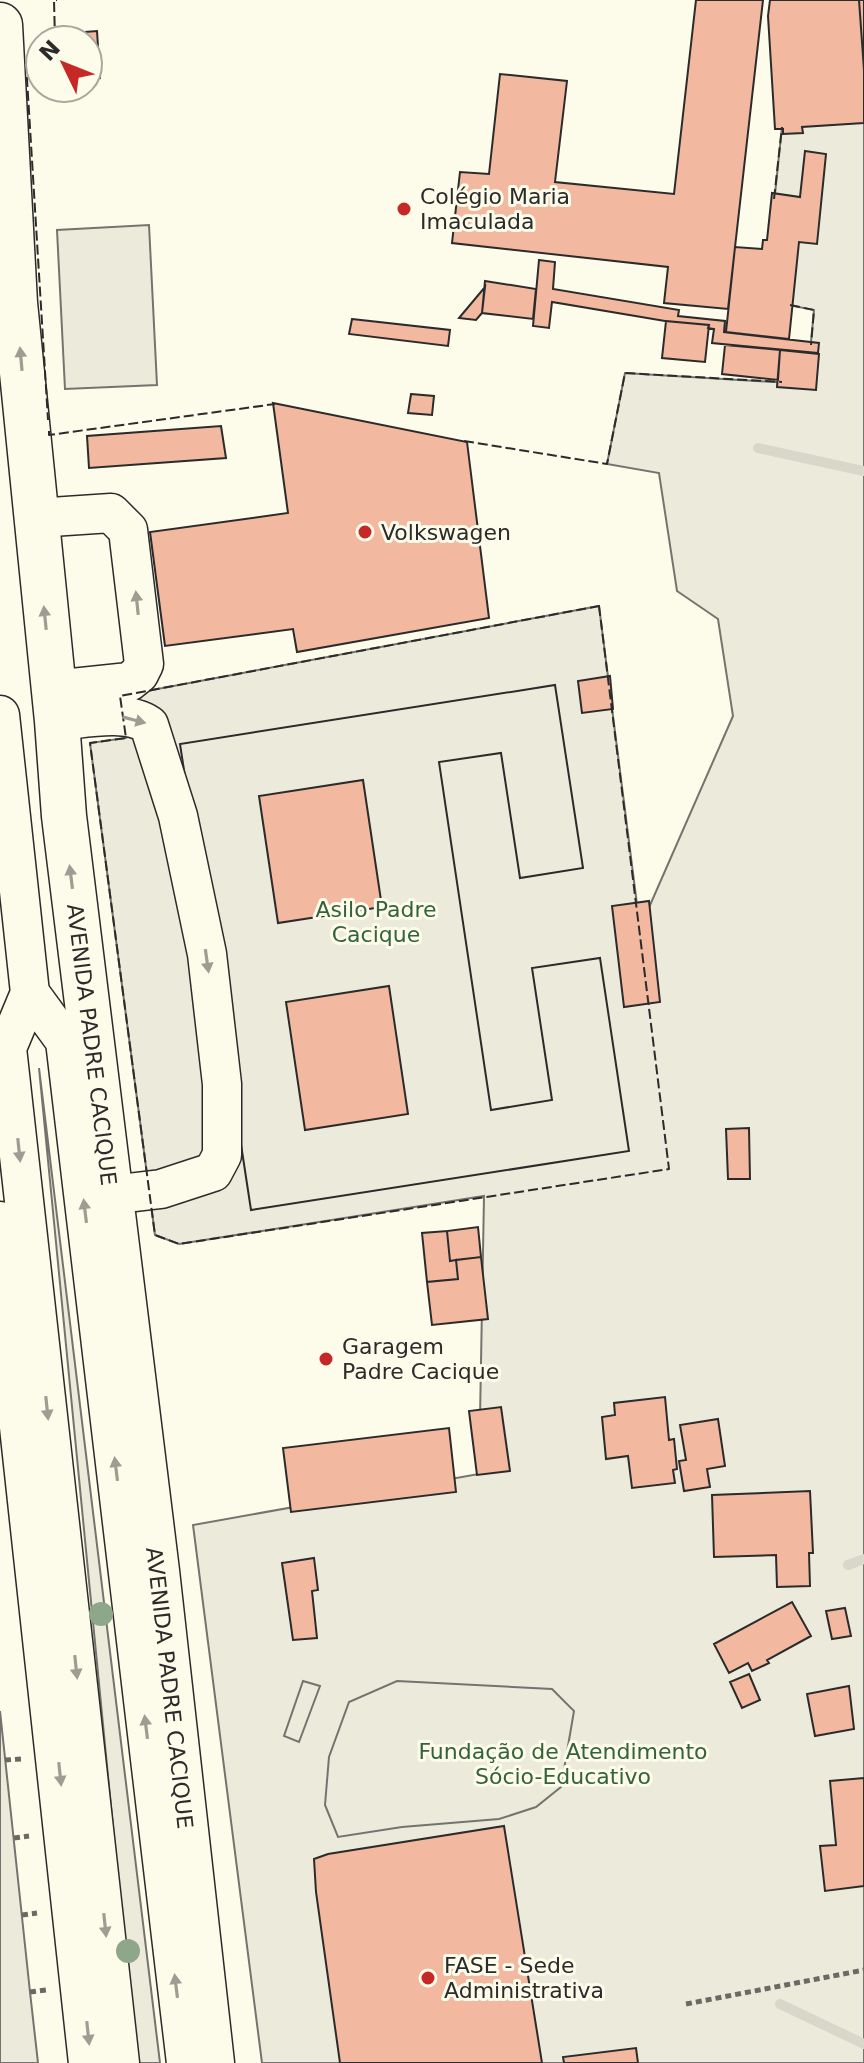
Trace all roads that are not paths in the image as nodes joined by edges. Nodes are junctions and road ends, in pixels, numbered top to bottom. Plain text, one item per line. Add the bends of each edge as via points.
1 (0, 25) edge
2 (36, 518) junction
3 (55, 706) junction
4 (0, 715) edge
5 (30, 993) junction
6 (78, 1039) junction
7 (2, 1042) edge
8 (110, 1195) junction
9 (0, 1224) edge
10 (91, 2063) edge
11 (120, 2063) edge
12 (186, 2063) edge
13 (212, 2063) edge

2 -> 1 main road, AVENIDA PADRE CACIQUE via 15,303
3 -> 2 main road, AVENIDA PADRE CACIQUE
3 -> 2 street via 129,682 144,664 128,530 111,513
6 -> 3 main road, AVENIDA PADRE CACIQUE
3 -> 8 street via 140,719 149,725 178,816 207,954 222,1084 222,1155 213,1172 161,1189
4 - 5 street
5 - 6 street
5 - 7 street
6 - 7 street
6 - 8 main road, AVENIDA PADRE CACIQUE
12 -> 6 street
7 -> 11 street
8 - 13 main road, AVENIDA PADRE CACIQUE
9 -> 10 main road

